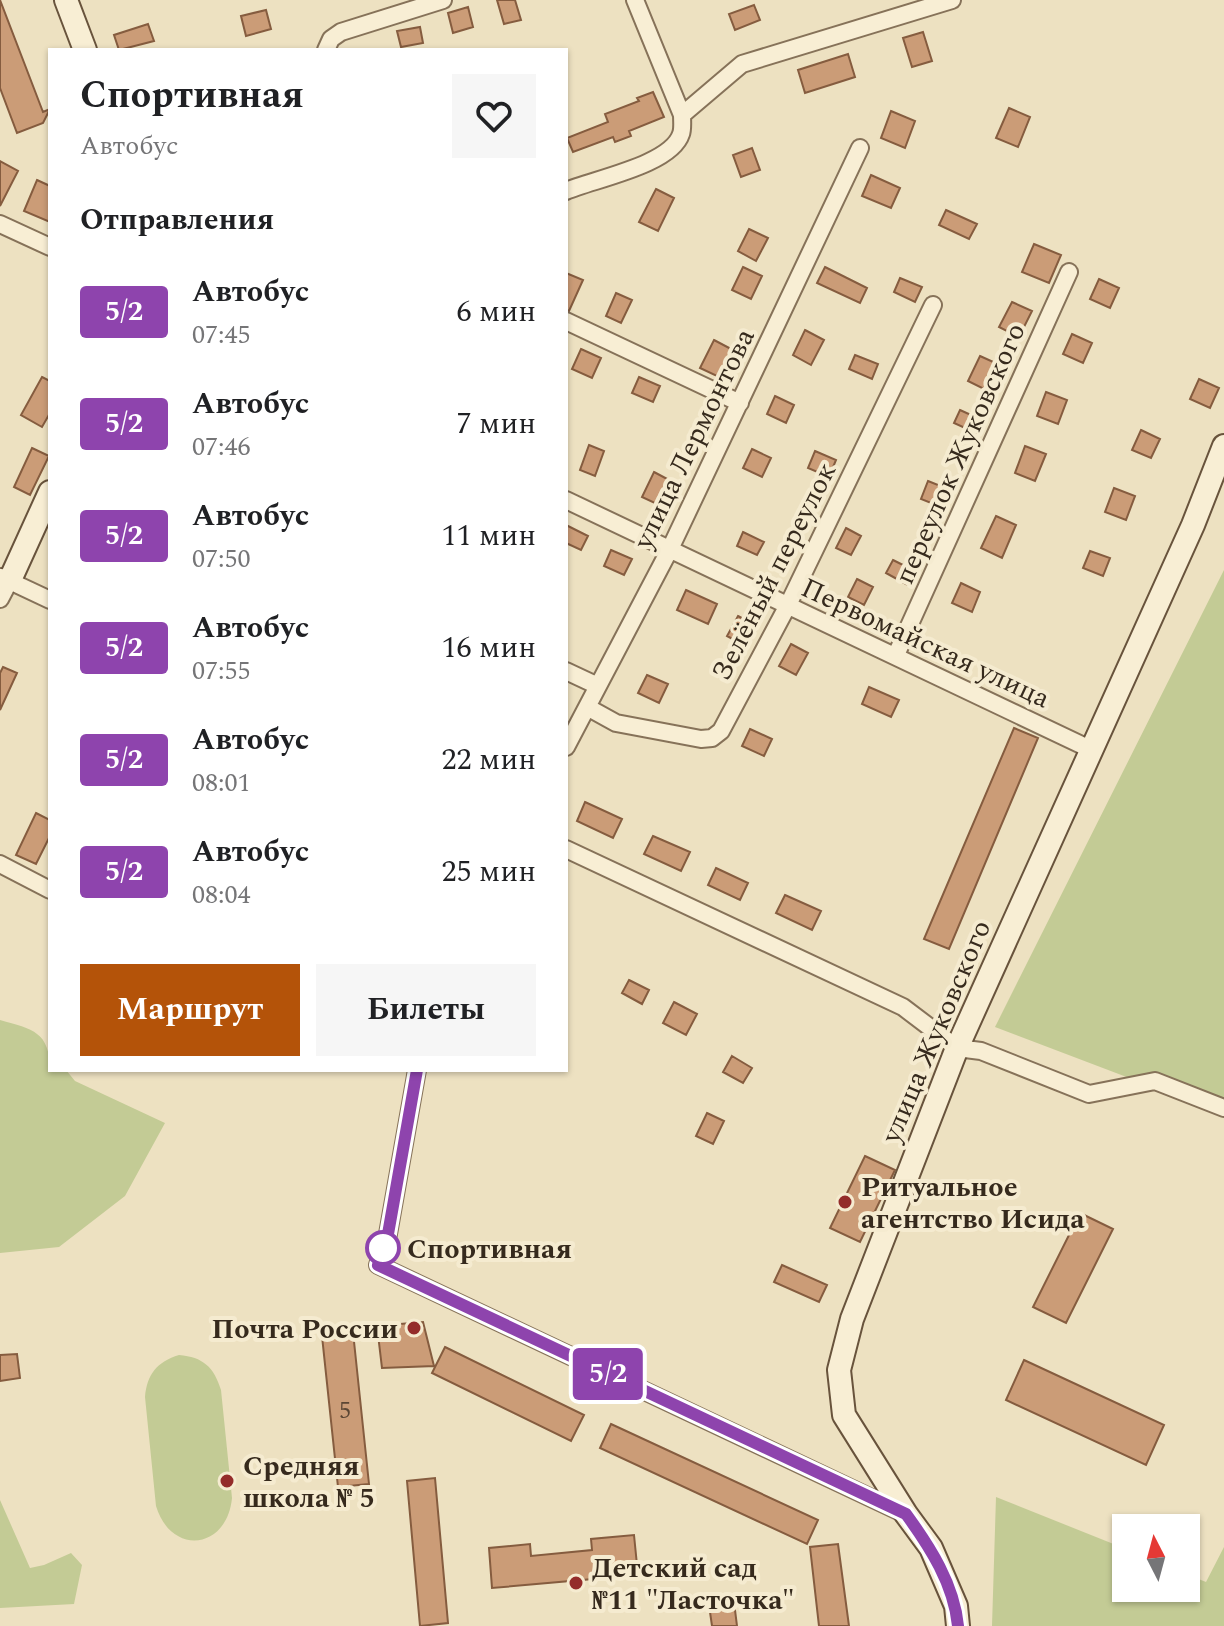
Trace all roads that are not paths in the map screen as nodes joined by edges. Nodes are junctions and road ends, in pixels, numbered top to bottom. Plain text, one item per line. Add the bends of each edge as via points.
1 (66, 0) edge
2 (443, 0) edge
3 (635, 0) edge
4 (952, 0) edge
5 (84, 48) edge
6 (327, 48) edge
7 (682, 115) junction
8 (860, 148) dead end
9 (568, 190) edge
10 (0, 224) edge
11 (48, 246) edge
12 (1069, 272) dead end
13 (933, 305) dead end
14 (568, 322) edge
15 (740, 403) junction
16 (1224, 446) edge
17 (48, 496) edge
18 (568, 501) edge
19 (670, 549) junction
20 (3, 585) edge
21 (48, 599) edge
22 (788, 605) junction
23 (896, 655) junction
24 (568, 672) edge
25 (598, 686) junction
26 (587, 707) junction
27 (568, 743) edge
28 (1090, 749) junction
29 (568, 850) edge
30 (0, 864) edge
31 (48, 889) edge
32 (957, 1048) junction
33 (417, 1072) edge
34 (1224, 1108) edge
35 (906, 1514) junction
36 (958, 1626) edge

1 - 5 street
2 - 6 street via 341,32
3 - 7 street
4 - 7 street via 742,64
7 - 9 street via 682,133 659,157
8 - 15 street, улица Лермонтова
10 - 11 street
12 - 23 street, переулок Жуковского
13 - 22 street, Зелёный переулок
14 - 15 street
15 - 19 street, улица Лермонтова
16 - 28 street, улица Жуковского
17 - 20 street
18 - 19 street, Первомайская улица
19 - 22 street, Первомайская улица
19 - 25 street, улица Лермонтова
20 - 21 street
22 - 23 street, Первомайская улица
22 - 26 street, Зелёный переулок via 721,731 712,738 625,725
23 - 28 street, Первомайская улица
24 - 25 street
25 - 26 street, улица Лермонтова
26 - 27 street, улица Лермонтова
28 - 32 street, улица Жуковского
29 - 32 street via 903,1007
30 - 31 street
32 - 34 street via 981,1051 1089,1094 1155,1081
32 - 35 street, улица Жуковского via 852,1319 839,1370 844,1415
33 - 35 street via 378,1265
35 - 36 street, улица Жуковского via 931,1548 956,1606

